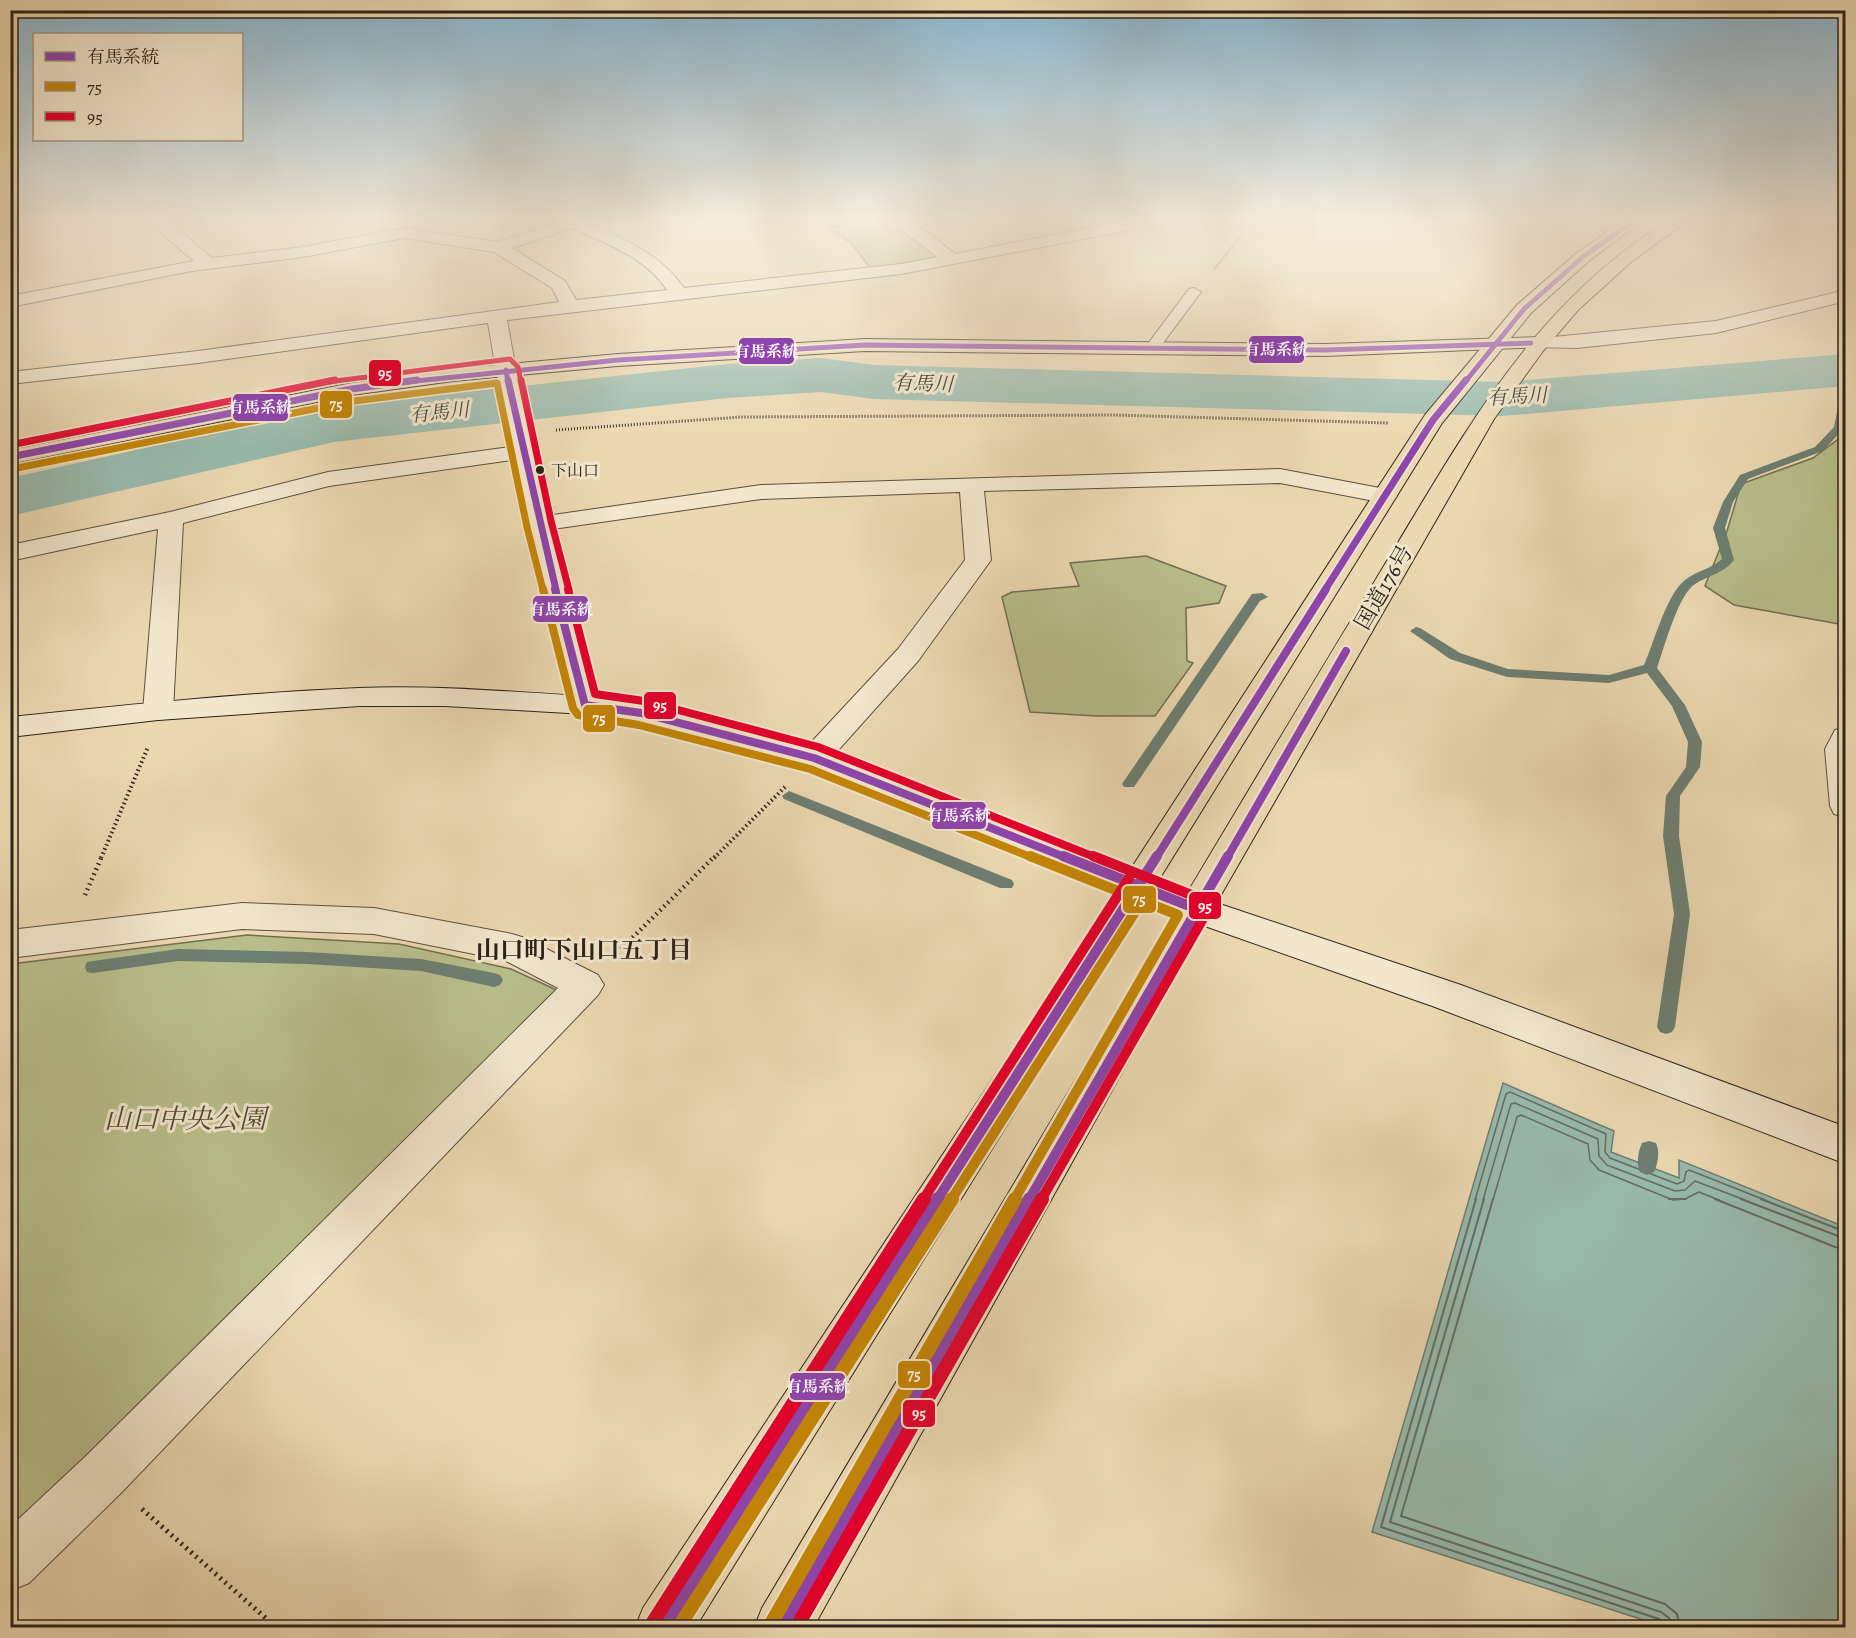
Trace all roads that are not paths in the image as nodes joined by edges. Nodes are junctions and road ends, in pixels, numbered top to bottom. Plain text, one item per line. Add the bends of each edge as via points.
1 (49, 294) edge
2 (563, 294) edge
3 (675, 294) edge
4 (1192, 294) edge
5 (1540, 294) edge
6 (1585, 294) edge
7 (1845, 295) edge
8 (10, 302) edge
9 (570, 306) junction
10 (496, 315) junction
11 (1492, 347) junction
12 (1152, 348) junction
13 (1535, 348) junction
14 (506, 374) junction
15 (10, 378) edge
16 (522, 441) junction
17 (10, 457) edge
18 (971, 484) junction
19 (1385, 496) junction
20 (171, 519) junction
21 (539, 524) junction
22 (10, 553) edge
23 (585, 705) junction
24 (158, 711) junction
25 (10, 727) edge
26 (1845, 737) edge
27 (814, 758) junction
28 (1845, 806) edge
29 (1138, 885) junction
30 (1195, 909) junction
31 (10, 944) edge
32 (1845, 1146) edge
33 (10, 1564) edge
34 (663, 1628) edge
35 (782, 1628) edge

1 - 8 street
2 - 9 street
3 - 9 street
4 - 12 lane
5 - 11 main road, 国道176号
6 - 13 main road, 国道176号
7 - 13 street via 1716,327
9 - 10 street
10 - 14 street
10 - 15 street
11 - 12 main road
11 - 13 main road
11 - 19 main road, 国道176号 via 1433,420
12 - 14 main road via 865,345 723,352
13 - 30 main road, 国道176号 via 1483,419
14 - 16 street
14 - 17 main road via 352,389
16 - 20 street via 328,479
16 - 21 street
18 - 19 street via 1280,476
18 - 21 street via 761,492
18 - 27 street via 978,560 908,655
19 - 29 main road, 国道176号
20 - 22 street
20 - 24 street
21 - 23 street
23 - 24 street via 360,697
23 - 27 street via 641,712
24 - 25 street
26 - 28 street via 1841,749
27 - 29 street
29 - 30 street
29 - 34 main road, 国道176号
30 - 32 street via 1448,996
30 - 35 main road, 国道176号
31 - 33 street via 242,916 374,921 512,948 585,985 103,1475

